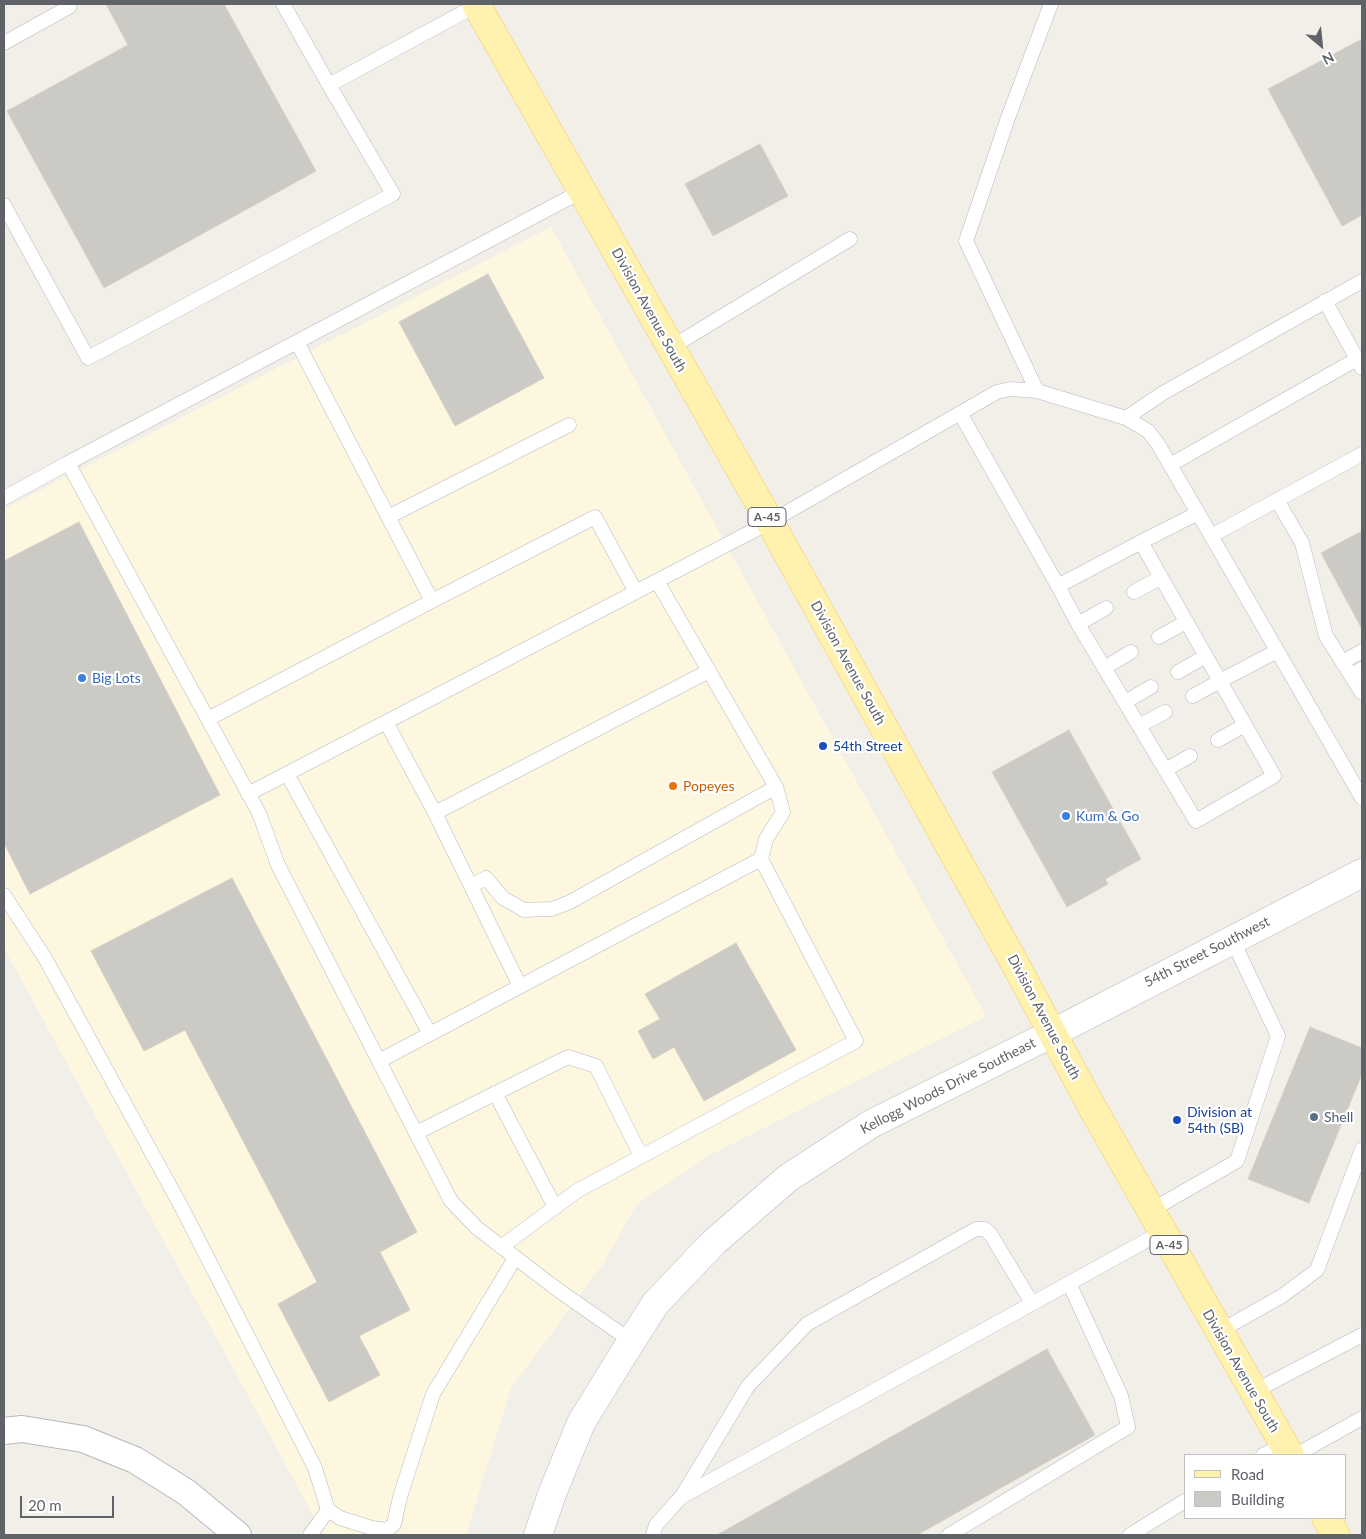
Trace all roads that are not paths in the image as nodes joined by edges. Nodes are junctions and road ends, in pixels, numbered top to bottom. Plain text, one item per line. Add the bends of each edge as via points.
1 (283, 4) edge
2 (1051, 4) edge
3 (476, 5) edge
4 (69, 7) dead end
5 (4, 44) edge
6 (329, 85) junction
7 (582, 191) junction
8 (4, 205) edge
9 (850, 240) dead end
10 (1362, 281) edge
11 (1325, 301) junction
12 (297, 342) junction
13 (670, 348) junction
14 (1360, 363) edge
15 (1037, 392) junction
16 (960, 413) junction
17 (1126, 418) junction
18 (569, 425) dead end
19 (1362, 454) edge
20 (68, 463) junction
21 (1170, 465) junction
22 (4, 498) edge
23 (1278, 500) junction
24 (1198, 513) junction
25 (388, 517) junction
26 (770, 522) junction
27 (1211, 536) junction
28 (1141, 542) junction
29 (1160, 578) junction
30 (656, 581) junction
31 (1058, 586) junction
32 (636, 592) junction
33 (1134, 592) dead end
34 (432, 601) junction
35 (1106, 608) dead end
36 (1186, 622) junction
37 (1078, 624) junction
38 (1159, 637) dead end
39 (1277, 651) junction
40 (1362, 651) edge
41 (1131, 652) dead end
42 (1206, 656) junction
43 (1343, 662) junction
44 (1104, 668) junction
45 (709, 671) junction
46 (1178, 672) dead end
47 (1357, 672) edge
48 (1220, 681) junction
49 (1151, 686) dead end
50 (1362, 692) edge
51 (1193, 696) dead end
52 (1125, 702) junction
53 (1165, 712) dead end
54 (208, 719) junction
55 (386, 722) junction
56 (1245, 725) junction
57 (1139, 726) junction
58 (1218, 740) dead end
59 (1190, 756) dead end
60 (1165, 770) junction
61 (287, 774) junction
62 (776, 787) junction
63 (248, 794) junction
64 (1362, 798) edge
65 (435, 813) junction
66 (761, 860) junction
67 (1362, 873) edge
68 (471, 886) junction
69 (4, 896) edge
70 (1232, 939) junction
71 (520, 986) junction
72 (1053, 1033) junction
73 (430, 1034) junction
74 (379, 1061) junction
75 (495, 1093) junction
76 (416, 1133) junction
77 (1362, 1149) edge
78 (641, 1156) junction
79 (554, 1207) junction
80 (1156, 1222) junction
81 (501, 1246) junction
82 (515, 1258) junction
83 (1068, 1283) junction
84 (1032, 1303) junction
85 (1218, 1332) junction
86 (1362, 1335) edge
87 (631, 1341) junction
88 (1253, 1392) junction
89 (1362, 1418) edge
90 (4, 1431) edge
91 (1283, 1453) edge
92 (681, 1498) junction
93 (1184, 1502) edge
94 (328, 1510) junction
95 (1327, 1519) edge
96 (238, 1535) edge
97 (310, 1535) edge
98 (538, 1535) edge
99 (653, 1535) edge
100 (949, 1535) edge
101 (1130, 1535) edge
102 (1336, 1535) edge

1 - 6 lane
2 - 15 lane via 966,241
3 - 6 lane
3 - 7 main road, Division Avenue South / A-45
4 - 5 lane
6 - 8 lane via 393,194 88,358
7 - 12 lane
7 - 13 main road, Division Avenue South / A-45
9 - 13 lane
10 - 11 lane
11 - 14 lane
11 - 17 lane via 1163,393
12 - 20 lane
12 - 25 lane
13 - 26 main road, Division Avenue South / A-45
14 - 21 lane
15 - 16 lane via 1010,389 997,392
15 - 17 lane
16 - 26 lane
16 - 31 lane
17 - 21 lane via 1148,431
18 - 25 lane
19 - 23 lane
20 - 22 lane
20 - 54 lane
21 - 24 lane
23 - 27 lane
23 - 43 lane via 1302,543 1326,636
24 - 27 lane
24 - 28 lane
25 - 34 lane
26 - 30 lane
26 - 72 main road, Division Avenue South / A-45
27 - 39 lane
28 - 29 lane
28 - 31 lane
29 - 33 lane
29 - 36 lane
30 - 32 lane
30 - 45 lane
31 - 37 lane
32 - 34 lane via 595,517
32 - 55 lane
34 - 54 lane
35 - 37 lane
36 - 38 lane
36 - 42 lane
37 - 44 lane
39 - 48 lane
39 - 64 lane
40 - 43 lane
41 - 44 lane
42 - 46 lane
42 - 48 lane
43 - 47 lane
44 - 52 lane
45 - 62 lane
45 - 65 lane
47 - 50 lane
48 - 51 lane
48 - 56 lane
49 - 52 lane
52 - 57 lane
53 - 57 lane
54 - 63 lane
55 - 61 lane
55 - 65 lane
56 - 58 lane
56 - 60 lane via 1274,776 1196,821
57 - 60 lane
59 - 60 lane
61 - 63 lane
61 - 73 lane
62 - 66 lane via 784,812 766,839
62 - 68 lane via 552,909 524,910 503,898 486,878
63 - 74 lane via 259,813 278,865
65 - 68 lane
66 - 71 lane
66 - 78 lane via 856,1041
67 - 70 main road, 54th Street Southwest
68 - 71 lane
69 - 94 lane via 45,958 182,1208 315,1468
70 - 72 main road, 54th Street Southwest
70 - 80 lane via 1278,1036 1237,1161
71 - 73 lane
72 - 80 main road, Division Avenue South / A-45
72 - 87 main road, Kellogg Woods Drive Southeast via 871,1124 788,1178 712,1243 655,1304
73 - 74 lane
74 - 76 lane
75 - 76 lane
75 - 78 lane via 568,1057 596,1066
75 - 79 lane
76 - 81 lane via 451,1201
77 - 85 lane via 1317,1270 1282,1296
78 - 79 lane
79 - 81 lane
80 - 83 lane
80 - 85 main road, Division Avenue South / A-45
81 - 82 lane
82 - 87 lane
82 - 94 lane via 433,1394 394,1524 387,1530 372,1528 340,1518
83 - 84 lane
83 - 100 lane via 1121,1396 1128,1427
84 - 92 lane
84 - 92 lane via 991,1235 976,1229 806,1324 748,1386
85 - 88 main road, Division Avenue South / A-45
86 - 88 lane
87 - 98 main road, Kellogg Woods Drive Southeast via 581,1423
88 - 91 main road, Division Avenue South / A-45
89 - 91 lane
90 - 96 street via 22,1429 83,1439 135,1460 186,1492
92 - 99 lane via 656,1525
93 - 101 lane
94 - 97 lane
95 - 102 main road

